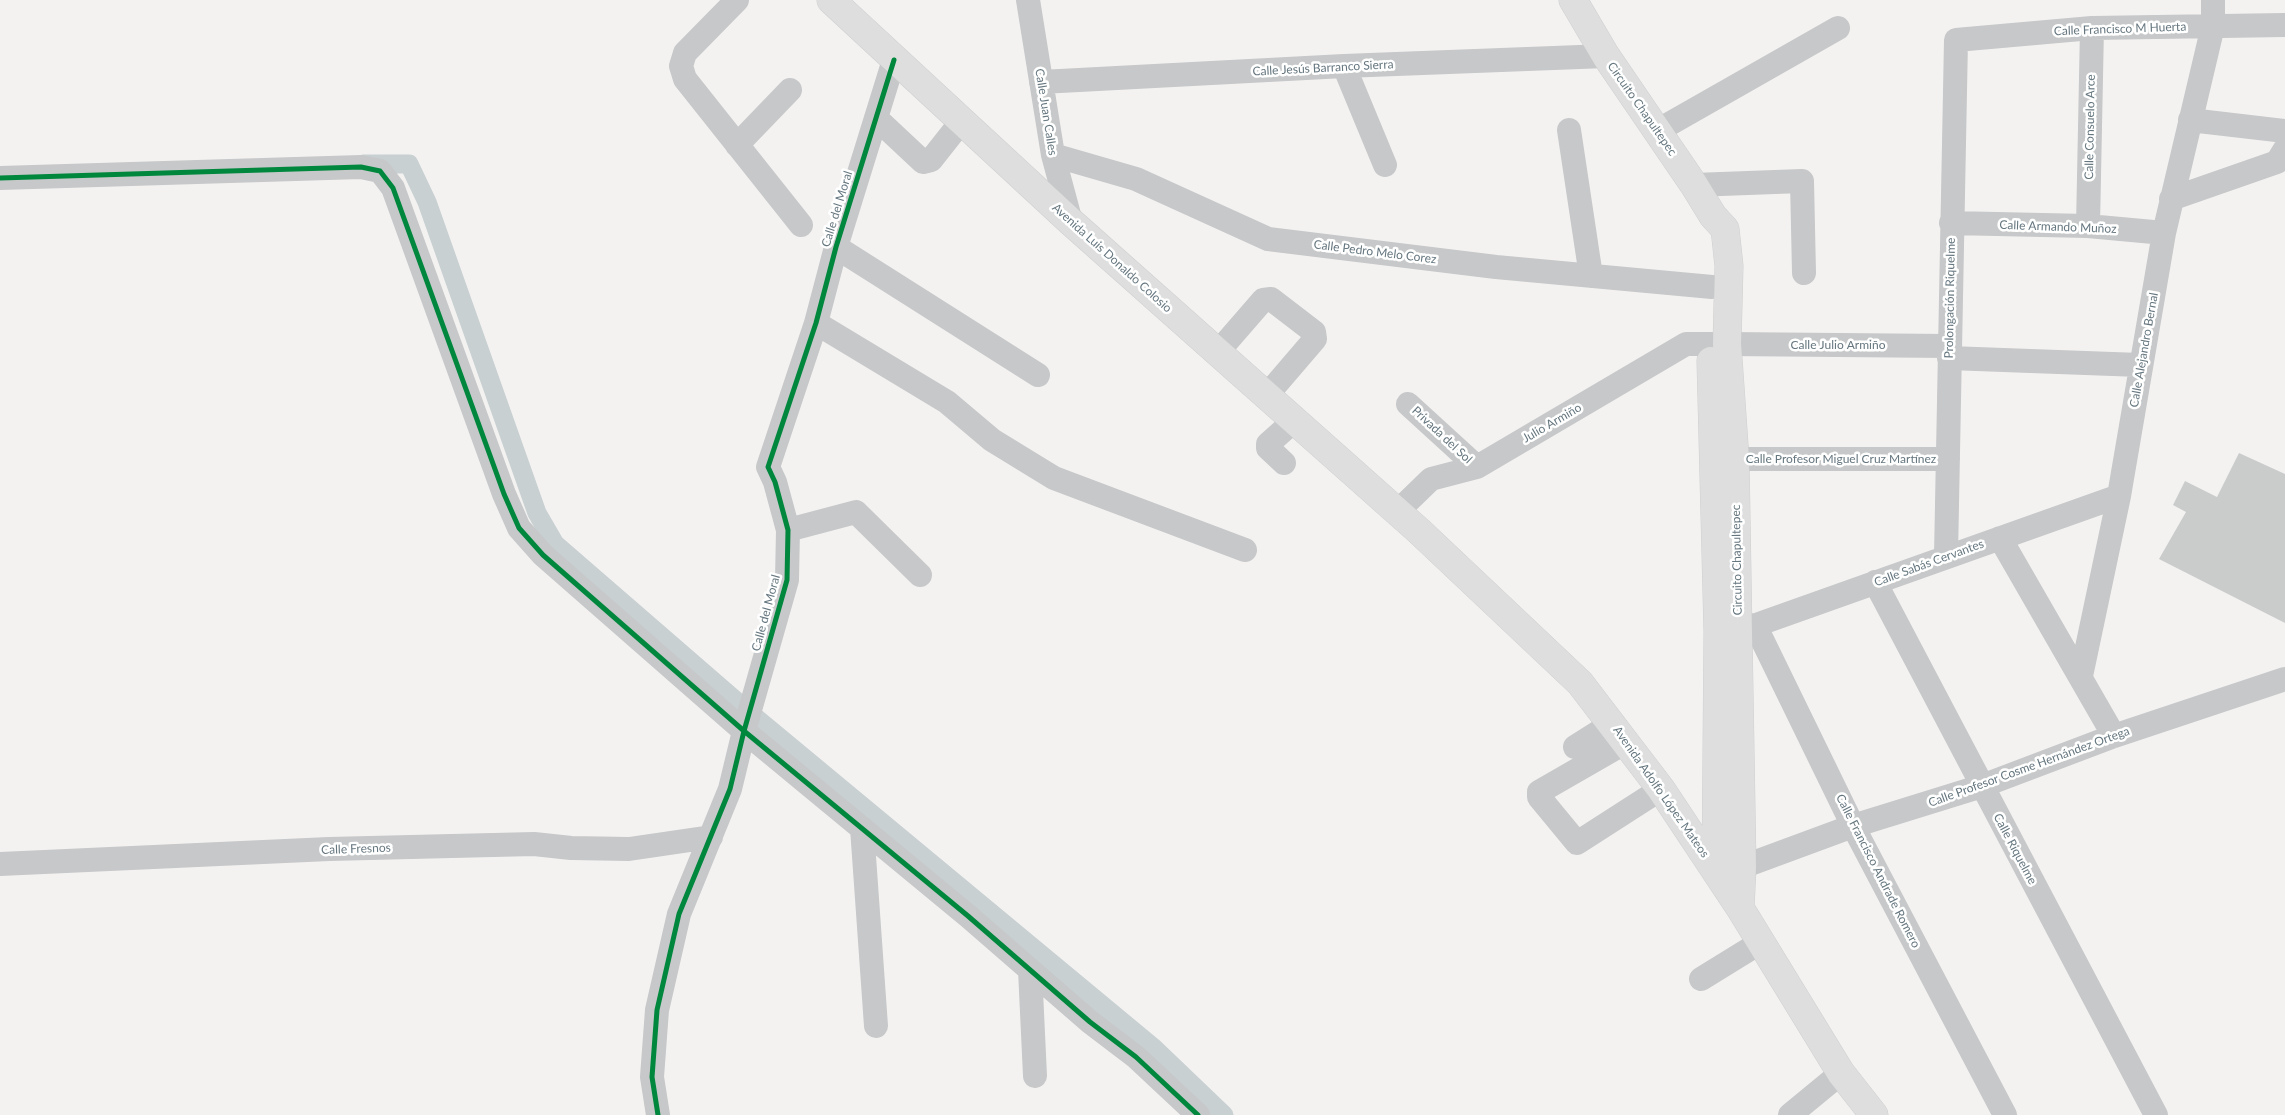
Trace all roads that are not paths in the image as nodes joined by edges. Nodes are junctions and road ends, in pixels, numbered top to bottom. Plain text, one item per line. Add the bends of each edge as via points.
1 (737, 0) edge
2 (831, 0) edge
3 (1028, 0) edge
4 (1573, 0) edge
5 (2213, 0) edge
6 (2285, 25) edge
7 (2213, 26) junction
8 (1838, 28) dead end
9 (2092, 28) junction
10 (1956, 40) joint
11 (1606, 56) junction
12 (894, 60) junction
13 (1344, 66) junction
14 (1041, 82) junction
15 (790, 90) dead end
16 (876, 118) junction
17 (2190, 120) junction
18 (961, 122) junction
19 (1569, 130) dead end
20 (1657, 130) junction
21 (2285, 131) edge
22 (737, 145) junction
23 (2285, 149) edge
24 (1053, 155) junction
25 (1386, 164) dead end
26 (0, 178) edge
27 (1694, 185) junction
28 (2171, 200) junction
29 (1713, 216) junction
30 (1071, 222) junction
31 (1951, 223) junction
32 (801, 225) dead end
33 (2088, 226) junction
34 (2164, 233) junction
35 (834, 254) junction
36 (1804, 273) dead end
37 (1591, 276) junction
38 (1712, 287) junction
39 (818, 317) junction
40 (1719, 344) junction
41 (1949, 352) junction
42 (1217, 353) junction
43 (2140, 365) junction
44 (1038, 376) dead end
45 (1267, 395) junction
46 (1408, 404) dead end
47 (1295, 420) junction
48 (1735, 459) junction
49 (1948, 459) junction
50 (1284, 463) dead end
51 (1477, 467) junction
52 (2119, 496) junction
53 (1398, 511) junction
54 (788, 530) junction
55 (2000, 538) junction
56 (1245, 550) dead end
57 (1946, 556) junction
58 (920, 575) dead end
59 (1875, 582) junction
60 (1747, 628) junction
61 (2081, 676) junction
62 (2285, 679) edge
63 (747, 720) junction
64 (1619, 733) junction
65 (2114, 736) junction
66 (1575, 747) dead end
67 (1982, 786) junction
68 (1661, 789) junction
69 (1853, 826) junction
70 (862, 828) junction
71 (711, 837) junction
72 (0, 864) edge
73 (1729, 869) junction
74 (1760, 942) junction
75 (1030, 970) junction
76 (1701, 979) dead end
77 (876, 1026) dead end
78 (1841, 1073) junction
79 (1035, 1076) dead end
80 (658, 1115) edge
81 (1198, 1115) edge
82 (1790, 1115) edge
83 (1874, 1115) edge
84 (2005, 1115) edge
85 (2156, 1115) edge

1 - 22 street via 684,53 682,66 684,79
2 - 12 main road, Avenida Luis Donaldo Colosio
3 - 14 street, Calle Juan Calles
4 - 11 main road, Circuito Chapultepec
5 - 7 street, Calle Alejandro Bernal
6 - 7 street, Calle Francisco M Huerta
7 - 9 street, Calle Francisco M Huerta
7 - 17 street, Calle Alejandro Bernal
8 - 20 street
9 - 10 street, Calle Francisco M Huerta
9 - 33 street, Calle Consuelo Arce
10 - 31 street, Prolongación Riquelme
11 - 13 street, Calle Jesús Barranco Sierra
11 - 20 main road, Circuito Chapultepec
12 - 16 street, Calle del Moral
12 - 18 main road, Avenida Luis Donaldo Colosio
13 - 14 street, Calle Jesús Barranco Sierra
13 - 25 street
14 - 24 street, Calle Juan Calles
15 - 22 street
16 - 18 street via 924,162 931,160
16 - 35 street, Calle del Moral
17 - 21 street
17 - 28 street, Calle Alejandro Bernal
18 - 30 main road, Avenida Luis Donaldo Colosio
19 - 37 street
20 - 27 main road, Circuito Chapultepec
22 - 32 street
23 - 28 street via 2276,162
24 - 30 street, Calle Juan Calles
24 - 37 street, Calle Pedro Melo Corez via 1136,179 1268,239
26 - 63 street via 361,167 380,171 393,188 519,528 543,555
27 - 29 main road, Circuito Chapultepec
27 - 36 street via 1802,181
28 - 34 street, Calle Alejandro Bernal
29 - 38 main road, Circuito Chapultepec via 1708,233
29 - 40 main road, Circuito Chapultepec via 1725,229 1728,253
30 - 42 main road, Avenida Luis Donaldo Colosio
31 - 33 street, Calle Armando Muñoz
31 - 41 street, Prolongación Riquelme
33 - 34 street, Calle Armando Muñoz
34 - 43 street, Calle Alejandro Bernal
35 - 39 street, Calle del Moral
35 - 44 street
37 - 38 street, Calle Pedro Melo Corez
38 - 40 main road, Circuito Chapultepec
39 - 54 street, Calle del Moral via 768,467
39 - 56 street via 947,402 992,440 1054,478
40 - 41 street, Calle Julio Armiño
40 - 48 main road, Circuito Chapultepec
40 - 51 street, Julio Armiño via 1686,344
40 - 73 main road, Circuito Chapultepec via 1712,459
41 - 43 street, Calle Julio Armiño
41 - 49 street, Prolongación Riquelme
42 - 45 main road, Avenida Luis Donaldo Colosio
42 - 45 street via 1262,300 1271,298 1314,332 1315,339
43 - 52 street, Calle Alejandro Bernal
45 - 47 main road, Avenida Luis Donaldo Colosio
46 - 51 street, Privada del Sol
47 - 50 street via 1268,444 1268,448
47 - 53 main road, Avenida Luis Donaldo Colosio
48 - 49 street, Calle Profesor Miguel Cruz Martínez
48 - 60 main road, Circuito Chapultepec
49 - 57 street, Prolongación Riquelme
51 - 53 street, Julio Armiño via 1431,479
52 - 55 street, Calle Sabás Cervantes
52 - 61 street, Calle Alejandro Bernal
53 - 64 main road, Avenida Adolfo López Mateos via 1580,682
54 - 58 street via 856,512
54 - 63 street, Calle del Moral via 787,580
55 - 57 street, Calle Sabás Cervantes
55 - 61 street
57 - 59 street, Calle Sabás Cervantes
59 - 60 street, Calle Sabás Cervantes
59 - 67 street, Calle Riquelme
60 - 69 street, Calle Francisco Andrade Romero
60 - 73 main road, Circuito Chapultepec
61 - 65 street
62 - 65 street, Calle Profesor Cosme Hernández Ortega
63 - 70 street
63 - 71 street, Calle del Moral via 730,789
64 - 66 street
64 - 68 main road, Avenida Adolfo López Mateos
64 - 68 street via 1539,792 1539,797 1578,842
65 - 67 street, Calle Profesor Cosme Hernández Ortega
67 - 69 street, Calle Profesor Cosme Hernández Ortega
67 - 85 street, Calle Riquelme
68 - 73 main road, Avenida Adolfo López Mateos
69 - 73 street, Calle Profesor Cosme Hernández Ortega
69 - 84 street, Calle Francisco Andrade Romero
70 - 75 street
70 - 77 street
71 - 72 street, Calle Fresnos via 629,849 534,844 329,849
71 - 80 street, Calle del Moral via 679,914 657,1010 652,1077
73 - 74 main road, Avenida Adolfo López Mateos via 1740,908
74 - 76 street
74 - 78 main road, Avenida Adolfo López Mateos
75 - 79 street
75 - 81 street via 1136,1057
78 - 82 street
78 - 83 main road, Avenida Adolfo López Mateos

